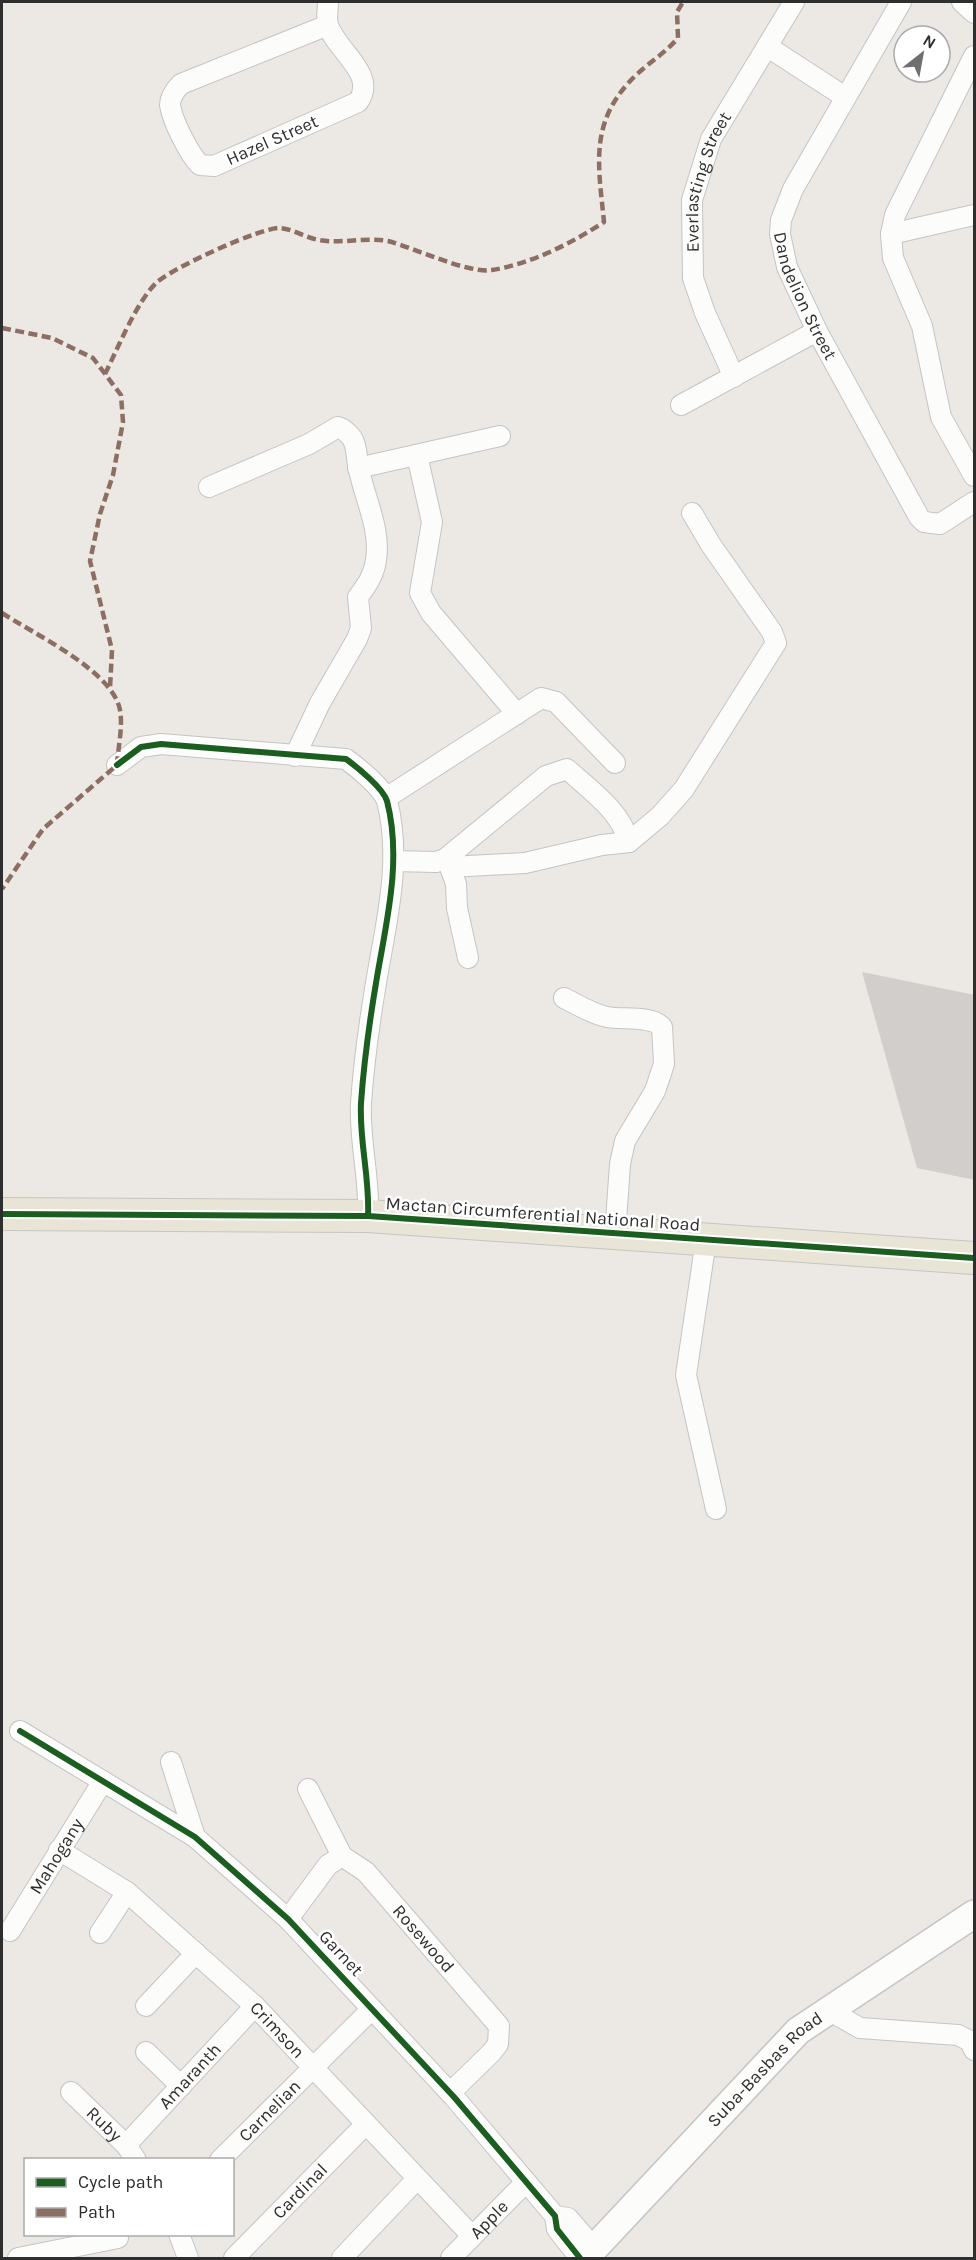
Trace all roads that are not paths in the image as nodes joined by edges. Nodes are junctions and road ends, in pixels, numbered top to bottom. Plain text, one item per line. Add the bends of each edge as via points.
1 (328, 2) edge
2 (794, 2) edge
3 (901, 2) edge
4 (962, 2) edge
5 (975, 13) edge
6 (328, 25) junction
7 (768, 47) junction
8 (975, 56) edge
9 (845, 97) junction
10 (975, 215) edge
11 (891, 234) junction
12 (817, 331) junction
13 (734, 377) junction
14 (681, 405) dead end
15 (500, 436) dead end
16 (417, 455) junction
17 (358, 468) junction
18 (975, 476) edge
19 (209, 486) dead end
20 (975, 502) edge
21 (692, 513) dead end
22 (517, 714) junction
23 (295, 756) junction
24 (615, 764) dead end
25 (117, 765) dead end
26 (386, 798) junction
27 (629, 842) junction
28 (394, 861) junction
29 (448, 863) junction
30 (468, 958) dead end
31 (564, 998) dead end
32 (2, 1214) edge
33 (368, 1216) junction
34 (615, 1235) junction
35 (706, 1240) junction
36 (975, 1258) edge
37 (716, 1509) dead end
38 (20, 1731) dead end
39 (171, 1762) dead end
40 (103, 1781) junction
41 (308, 1789) dead end
42 (195, 1837) junction
43 (59, 1850) junction
44 (342, 1856) junction
45 (127, 1892) junction
46 (975, 1914) edge
47 (288, 1919) junction
48 (10, 1931) dead end
49 (100, 1933) dead end
50 (196, 1953) junction
51 (146, 2006) dead end
52 (255, 2006) junction
53 (372, 2009) junction
54 (830, 2011) junction
55 (975, 2050) edge
56 (146, 2052) dead end
57 (313, 2065) junction
58 (181, 2086) junction
59 (71, 2092) dead end
60 (450, 2093) junction
61 (366, 2124) junction
62 (131, 2152) edge
63 (222, 2158) edge
64 (417, 2179) junction
65 (526, 2182) junction
66 (179, 2236) edge
67 (472, 2236) junction
68 (118, 2238) dead end
69 (586, 2255) edge
70 (18, 2259) edge
71 (188, 2259) edge
72 (234, 2259) edge
73 (342, 2259) edge
74 (451, 2259) edge

1 - 6 street
2 - 7 street, Everlasting Street
3 - 9 street, Dandelion Street
4 - 5 street
6 - 6 street, Hazel Street via 365,81 364,94 358,102 214,166 200,165 190,155 170,104 174,91 181,84
7 - 9 street
7 - 13 street, Everlasting Street via 711,140 693,200 693,278
8 - 11 street via 895,215
9 - 12 street, Dandelion Street via 793,189 781,220 787,267
10 - 11 street
11 - 18 street via 893,258 922,326 941,417
12 - 13 street
12 - 20 street, Dandelion Street via 919,518 933,525 947,522
13 - 14 street
15 - 16 street
16 - 17 street
16 - 22 street via 432,522 420,593 431,613
17 - 19 street via 352,438 338,428
17 - 23 street via 370,506 376,560 371,580 358,597 361,628 357,639
21 - 27 street via 776,643 684,789
22 - 24 street via 541,698 556,702
22 - 26 street
23 - 25 street via 161,744 141,747
23 - 26 street via 346,759
26 - 28 street
27 - 29 street via 525,863
27 - 29 street via 617,814 567,769 546,776
28 - 29 street
28 - 33 street via 361,1104
29 - 30 street via 456,884
31 - 34 street via 606,1017 649,1021 662,1027 664,1064 655,1091 625,1141
32 - 33 main road, Mactan Circumferential National Road
33 - 34 main road, Mactan Circumferential National Road
34 - 35 main road, Mactan Circumferential National Road
35 - 36 main road, Mactan Circumferential National Road
35 - 37 street via 686,1375
38 - 40 street, Garnet
39 - 42 street
40 - 42 street, Garnet
40 - 43 street, Mahogany
41 - 44 street
42 - 47 street, Garnet
43 - 45 street, Crimson
43 - 48 street, Mahogany
44 - 47 street via 328,1864
44 - 60 street, Rosewood via 366,1872 499,2026 498,2044
45 - 49 street
45 - 50 street, Crimson
46 - 54 street, Suba-Basbas Road
47 - 53 street, Garnet
50 - 51 street
50 - 52 street, Crimson
52 - 57 street, Crimson
52 - 58 street, Amaranth
53 - 57 street, Carnelian
53 - 60 street, Garnet
54 - 55 street via 860,2028 958,2035 970,2041
54 - 69 street, Suba-Basbas Road via 798,2031
56 - 58 street
57 - 61 street, Crimson
57 - 63 street, Carnelian
58 - 62 street, Amaranth
59 - 62 street, Ruby
60 - 65 street, Garnet
61 - 64 street, Crimson
61 - 72 street, Cardinal
64 - 67 street, Crimson
64 - 73 street
65 - 67 street, Apple
65 - 69 street, Garnet via 555,2216 568,2218
66 - 71 street
67 - 74 street, Apple
68 - 70 street

